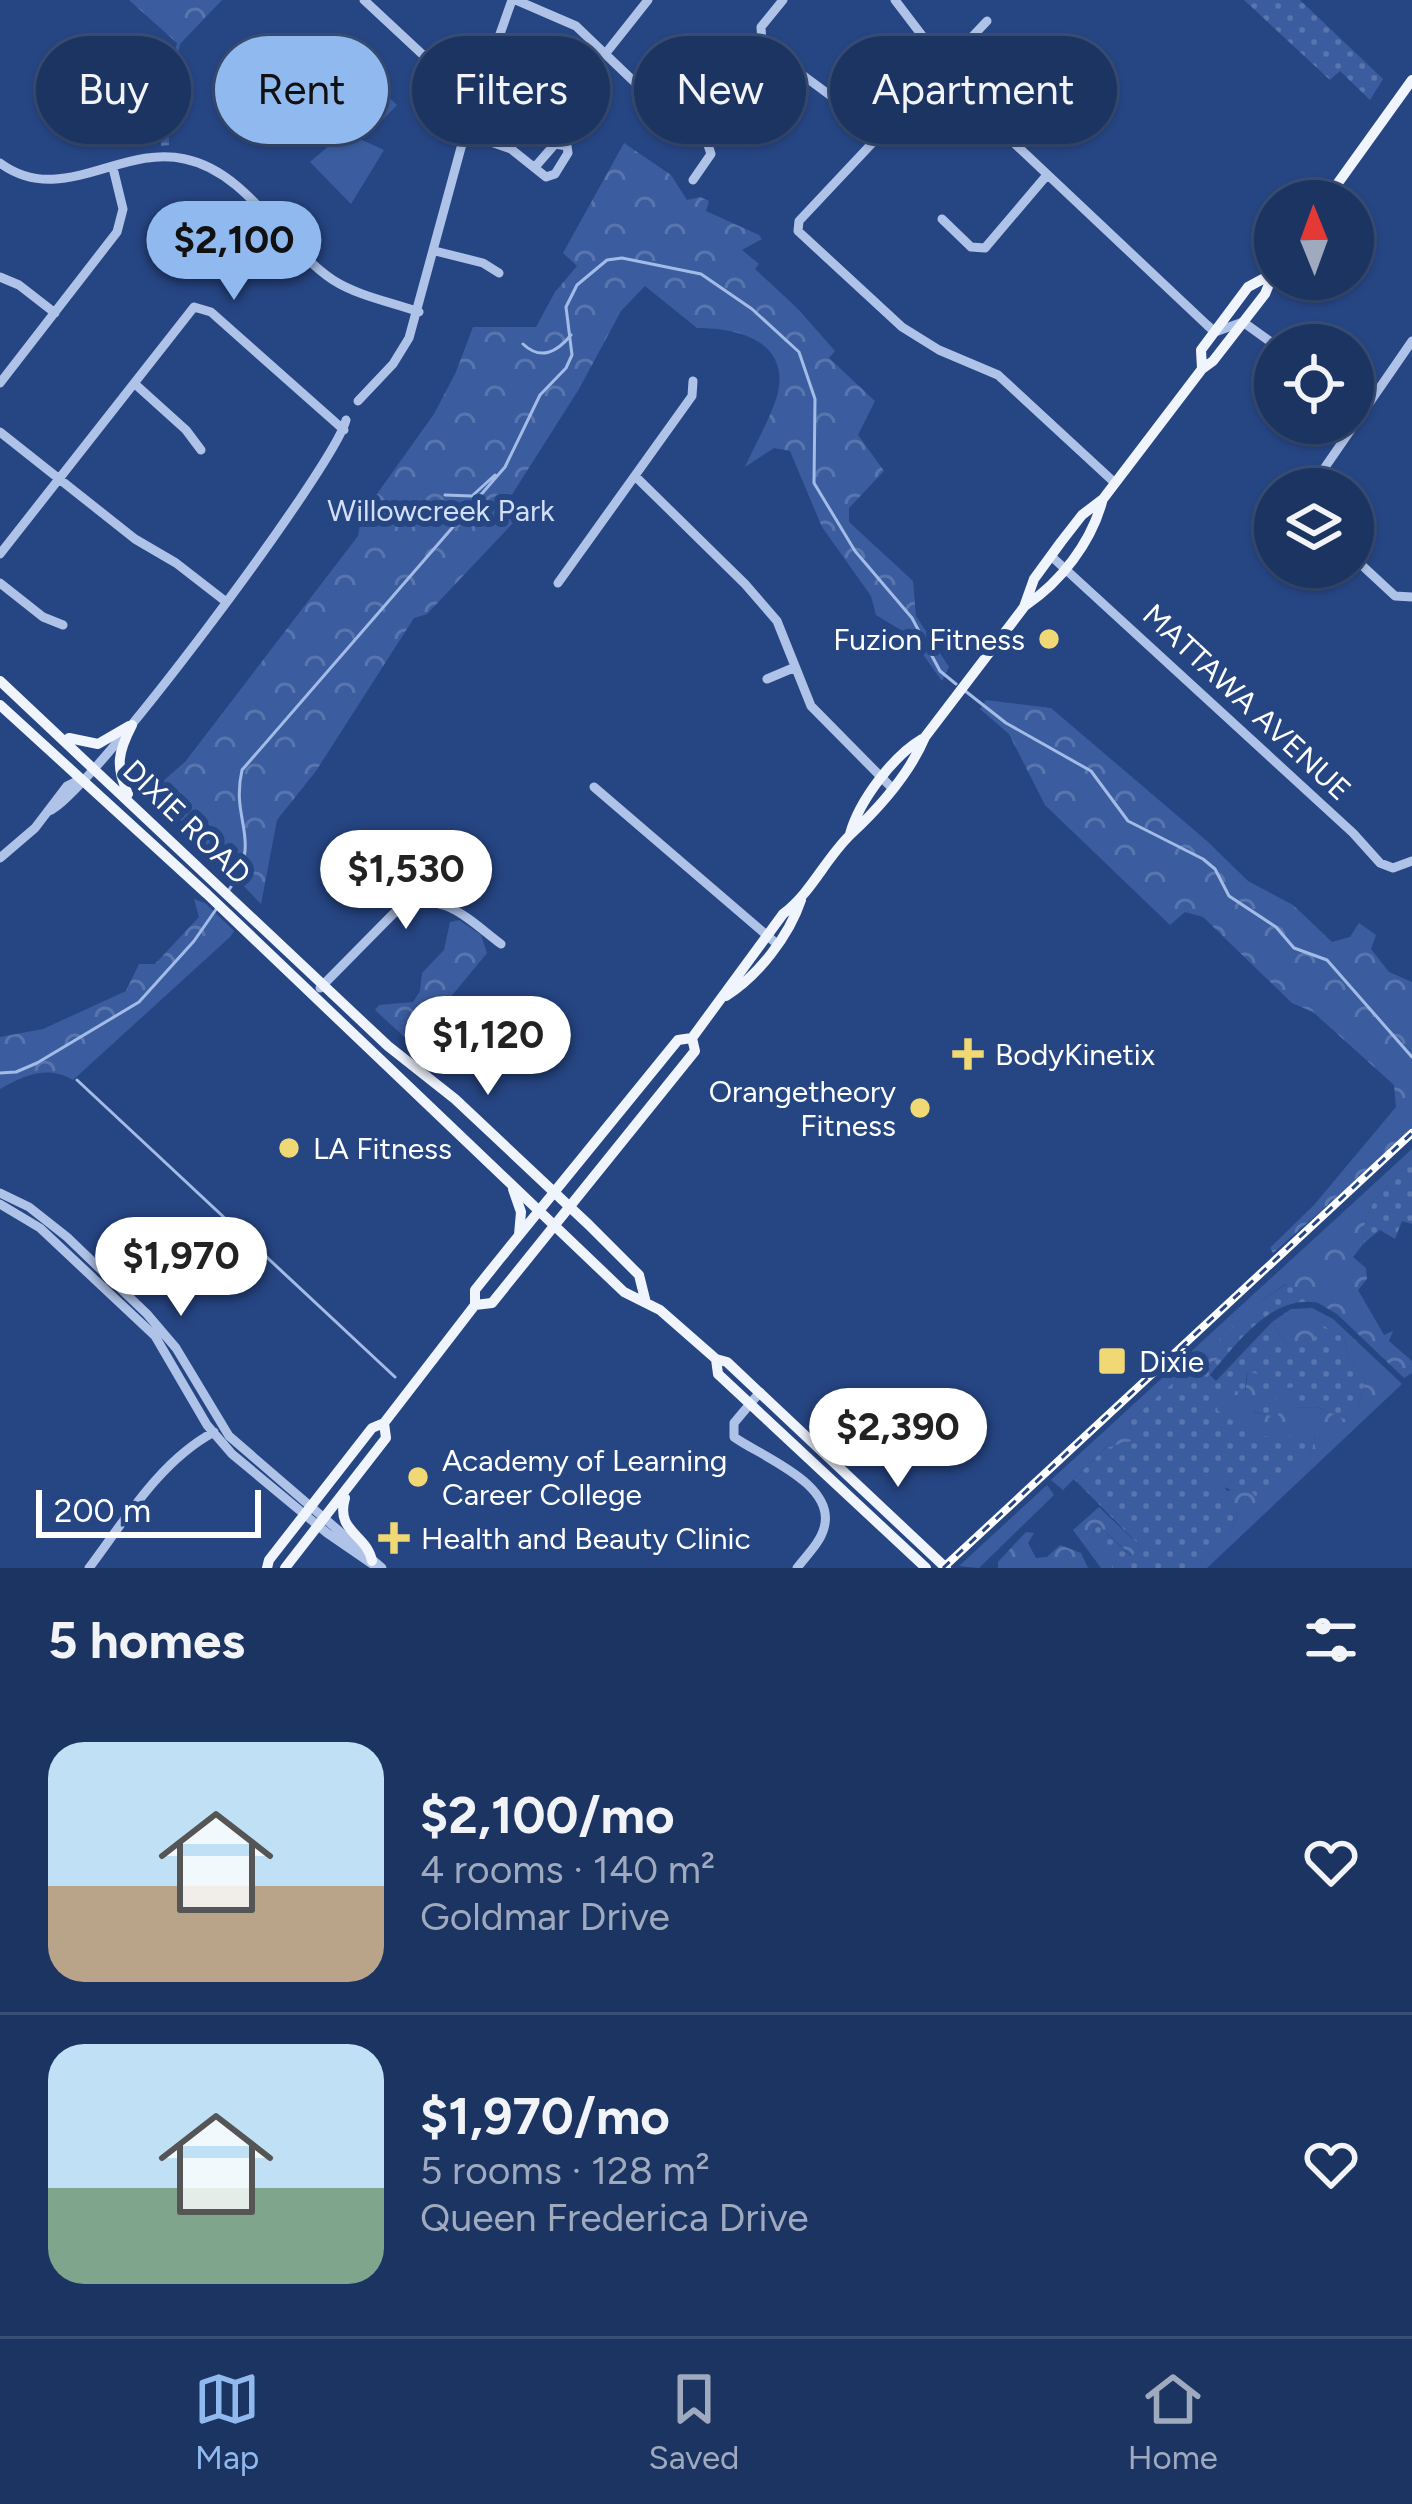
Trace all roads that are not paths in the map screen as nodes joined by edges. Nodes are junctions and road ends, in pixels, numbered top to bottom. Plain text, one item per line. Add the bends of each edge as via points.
1 (514, 0) edge
2 (648, 0) edge
3 (783, 0) edge
4 (895, 0) edge
5 (372, 3) edge
6 (987, 21) dead end
7 (500, 36) edge
8 (586, 36) edge
9 (923, 36) edge
10 (973, 36) edge
11 (412, 44) edge
12 (610, 48) edge
13 (610, 57) edge
14 (1412, 80) edge
15 (830, 95) edge
16 (462, 144) edge
17 (497, 144) edge
18 (871, 144) edge
19 (1014, 144) edge
20 (0, 163) edge
21 (535, 167) dead end
22 (113, 168) junction
23 (1047, 175) junction
24 (693, 180) dead end
25 (1340, 180) edge
26 (942, 220) dead end
27 (435, 251) junction
28 (499, 274) dead end
29 (0, 277) edge
30 (1254, 283) edge
31 (1262, 300) edge
32 (418, 312) junction
33 (55, 313) junction
34 (1247, 325) junction
35 (1254, 330) edge
36 (1215, 332) junction
37 (1412, 341) edge
38 (1202, 369) junction
39 (693, 381) dead end
40 (0, 383) edge
41 (135, 384) junction
42 (1374, 387) edge
43 (358, 401) dead end
44 (0, 433) edge
45 (201, 450) dead end
46 (635, 476) junction
47 (60, 480) junction
48 (1115, 483) junction
49 (1103, 499) junction
50 (0, 554) edge
51 (1051, 556) junction
52 (1065, 568) junction
53 (1374, 577) edge
54 (0, 583) edge
55 (558, 583) dead end
56 (1412, 597) edge
57 (224, 601) junction
58 (1024, 607) junction
59 (63, 626) dead end
60 (794, 668) junction
61 (767, 679) dead end
62 (0, 681) edge
63 (0, 705) edge
64 (131, 725) junction
65 (58, 733) junction
66 (925, 737) junction
67 (94, 767) junction
68 (81, 779) junction
69 (883, 779) junction
70 (594, 787) dead end
71 (892, 789) junction
72 (131, 801) junction
73 (850, 834) junction
74 (0, 858) edge
75 (1412, 861) edge
76 (772, 939) junction
77 (501, 944) dead end
78 (324, 984) junction
79 (311, 995) junction
80 (692, 1039) junction
81 (570, 1173) junction
82 (536, 1175) junction
83 (512, 1186) junction
84 (586, 1186) junction
85 (555, 1192) junction
86 (0, 1193) edge
87 (0, 1204) edge
88 (570, 1206) junction
89 (539, 1211) junction
90 (590, 1225) junction
91 (554, 1226) junction
92 (518, 1237) junction
93 (574, 1244) junction
94 (534, 1250) junction
95 (645, 1299) junction
96 (476, 1305) junction
97 (716, 1359) junction
98 (760, 1392) junction
99 (749, 1403) junction
100 (384, 1423) junction
101 (217, 1430) junction
102 (356, 1478) junction
103 (309, 1510) junction
104 (321, 1521) junction
105 (378, 1565) edge
106 (89, 1568) edge
107 (267, 1568) edge
108 (285, 1568) edge
109 (797, 1568) edge
110 (926, 1568) edge
111 (946, 1568) edge

1 - 7 street
1 - 8 street
2 - 12 street
3 - 15 street via 760,30 762,45
4 - 9 street
5 - 11 street
6 - 10 street
13 - 24 street via 708,140 710,157
14 - 25 main road
16 - 27 street
17 - 21 street
18 - 48 street via 798,231 891,319 998,375
19 - 23 street
20 - 22 street via 48,181
22 - 32 street via 157,157 198,162 231,183 328,277
22 - 33 street via 119,227
23 - 26 street via 985,248 971,248
23 - 36 street
27 - 28 street
27 - 32 street
29 - 33 street
30 - 36 main road
31 - 34 main road
32 - 43 street via 402,351
33 - 40 street
34 - 35 street
34 - 36 street
34 - 38 main road
36 - 38 main road via 1201,350
37 - 42 street
38 - 48 main road
39 - 46 street via 692,395
41 - 45 street
41 - 47 street
41 - 57 street via 188,313 202,307 345,424 301,503
44 - 47 street
46 - 55 street
46 - 60 street via 777,621
47 - 50 street
47 - 57 street
48 - 49 main road
49 - 51 main road
49 - 52 main road via 1094,529
51 - 52 street, MATTAWA AVENUE
51 - 58 main road
52 - 58 main road
52 - 75 street, MATTAWA AVENUE via 1380,863
53 - 56 street
54 - 59 street
57 - 64 street
58 - 66 main road
60 - 61 street
60 - 69 street via 821,720
62 - 65 main road, DIXIE ROAD
63 - 68 main road, DIXIE ROAD
64 - 65 main road via 98,744
64 - 67 street
64 - 72 main road via 117,765
65 - 67 main road, DIXIE ROAD
66 - 69 main road
66 - 71 main road
67 - 68 street
67 - 72 main road, DIXIE ROAD
68 - 74 street
68 - 79 main road, DIXIE ROAD
69 - 71 street
69 - 73 main road
70 - 76 street
71 - 73 main road
72 - 78 main road, DIXIE ROAD
73 - 76 main road via 795,919
76 - 80 main road via 744,985 723,998
77 - 78 street via 448,905 412,902
78 - 79 street
78 - 82 main road, DIXIE ROAD
79 - 83 main road, DIXIE ROAD
80 - 81 main road via 678,1040
80 - 84 main road via 695,1052
81 - 82 main road
81 - 85 main road
82 - 85 main road, DIXIE ROAD
83 - 89 main road, DIXIE ROAD
83 - 92 main road
84 - 88 main road
84 - 90 main road
85 - 88 main road, DIXIE ROAD
85 - 89 main road
86 - 101 street via 67,1237 155,1322
87 - 101 street via 40,1228 155,1336
88 - 90 main road, DIXIE ROAD
88 - 91 main road
89 - 91 main road, DIXIE ROAD
89 - 92 main road
90 - 95 main road, DIXIE ROAD via 639,1275
91 - 93 main road, DIXIE ROAD
91 - 94 main road
92 - 96 main road via 475,1290
93 - 94 main road
93 - 95 main road, DIXIE ROAD via 624,1292
94 - 96 main road via 492,1303
95 - 97 main road, DIXIE ROAD
96 - 100 main road
97 - 98 main road, DIXIE ROAD
97 - 99 main road, DIXIE ROAD via 718,1374
98 - 99 street
98 - 111 main road, DIXIE ROAD
99 - 109 street via 734,1437 813,1490 826,1513 823,1533
99 - 110 main road, DIXIE ROAD
100 - 102 main road via 386,1438
100 - 103 main road
101 - 103 street
101 - 106 street via 162,1473
102 - 104 main road
102 - 105 main road via 343,1520
103 - 104 street
103 - 107 main road
104 - 105 street
104 - 108 main road

